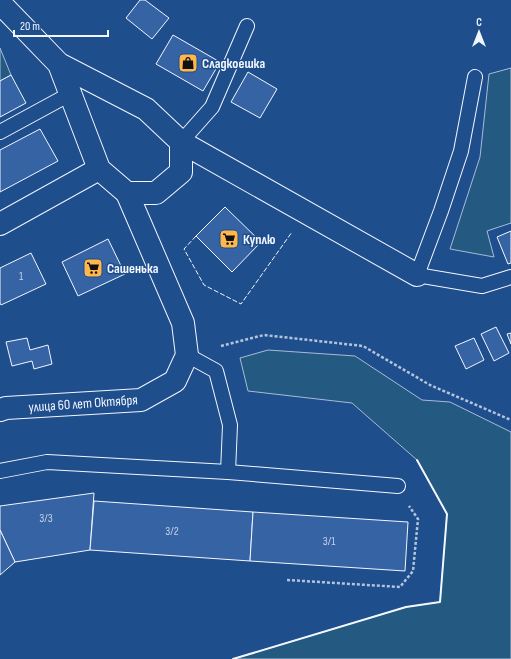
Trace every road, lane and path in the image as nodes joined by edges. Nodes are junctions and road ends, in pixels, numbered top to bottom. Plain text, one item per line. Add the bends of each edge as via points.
1 (0, 3) edge
2 (248, 26) dead end
3 (59, 64) junction
4 (475, 77) dead end
5 (70, 94) junction
6 (0, 132) edge
7 (181, 142) junction
8 (99, 169) junction
9 (127, 193) junction
10 (0, 224) edge
11 (417, 275) junction
12 (511, 277) edge
13 (187, 355) junction
14 (0, 410) edge
15 (511, 420) edge
16 (0, 471) edge
17 (228, 472) junction
18 (398, 486) joint
19 (287, 580) dead end

1 - 3 street
2 - 7 lane via 212,107
3 - 5 street
3 - 7 street via 146,109
4 - 11 lane via 461,151
5 - 6 lane
5 - 8 street
7 - 9 street via 181,172 156,193
7 - 11 street
8 - 9 street
8 - 10 street
9 - 13 street via 183,323
11 - 12 lane via 482,286
13 - 14 street, улица 60 лет Октября via 175,381 141,400
13 - 15 path via 264,336 363,346 430,385
13 - 17 lane via 216,371 230,425
16 - 17 lane via 48,462
17 - 18 lane
18 - 19 path via 418,520 413,572 400,586

